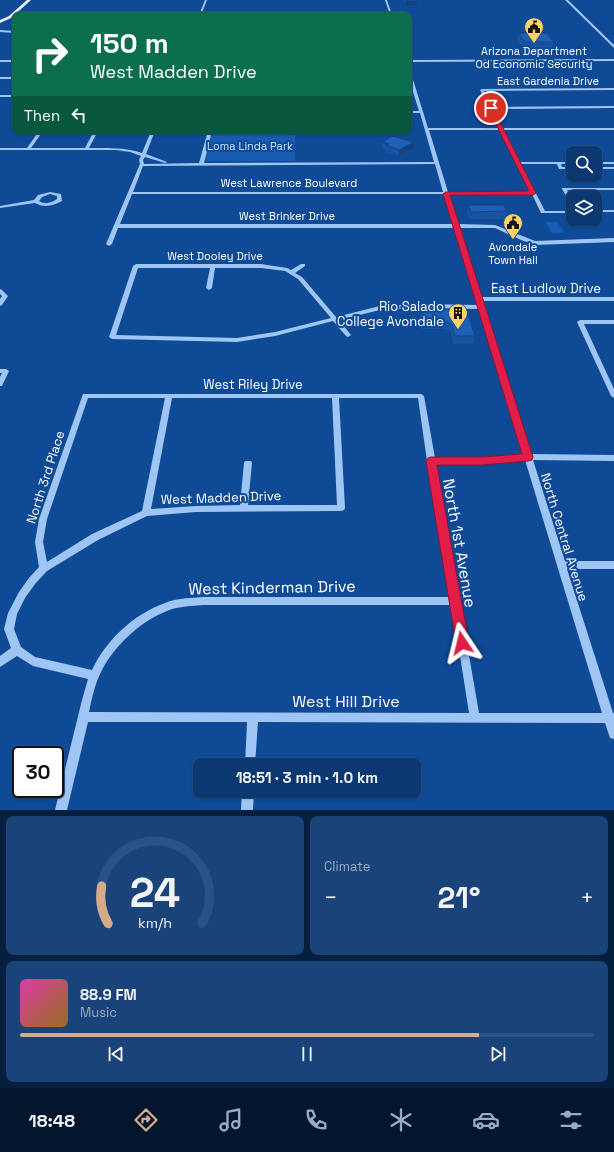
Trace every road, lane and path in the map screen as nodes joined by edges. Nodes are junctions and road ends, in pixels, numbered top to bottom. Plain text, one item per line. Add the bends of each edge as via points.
1 (22, 0) edge
2 (29, 0) edge
3 (206, 0) edge
4 (386, 0) edge
5 (566, 0) edge
6 (16, 12) edge
7 (201, 12) edge
8 (390, 12) edge
9 (12, 15) edge
10 (2, 21) edge
11 (0, 32) edge
12 (12, 32) edge
13 (614, 46) edge
14 (412, 60) edge
15 (614, 60) edge
16 (0, 61) edge
17 (12, 61) edge
18 (0, 78) edge
19 (12, 78) edge
20 (412, 83) edge
21 (614, 90) edge
22 (0, 96) edge
23 (12, 96) edge
24 (614, 107) edge
25 (491, 108) junction
26 (412, 112) edge
27 (421, 112) junction
28 (426, 129) junction
29 (502, 129) junction
30 (614, 129) edge
31 (39, 134) edge
32 (94, 134) edge
33 (152, 134) edge
34 (209, 134) edge
35 (0, 149) edge
36 (28, 149) junction
37 (86, 149) junction
38 (143, 155) junction
39 (614, 162) edge
40 (437, 163) junction
41 (518, 163) junction
42 (558, 163) junction
43 (566, 163) edge
44 (602, 163) edge
45 (142, 165) junction
46 (187, 165) junction
47 (201, 165) junction
48 (566, 168) edge
49 (602, 168) edge
50 (614, 168) edge
51 (614, 189) edge
52 (566, 192) edge
53 (131, 193) junction
54 (533, 193) junction
55 (446, 194) junction
56 (36, 201) dead end
57 (0, 207) edge
58 (614, 211) edge
59 (566, 212) edge
60 (602, 212) edge
61 (117, 226) junction
62 (456, 226) junction
63 (614, 240) edge
64 (109, 244) dead end
65 (213, 266) junction
66 (303, 266) dead end
67 (292, 272) junction
68 (209, 288) dead end
69 (0, 291) edge
70 (479, 299) junction
71 (614, 299) edge
72 (0, 304) edge
73 (482, 307) junction
74 (334, 318) junction
75 (614, 322) edge
76 (348, 335) dead end
77 (3, 371) edge
78 (0, 384) edge
79 (85, 396) joint
80 (169, 396) junction
81 (335, 396) junction
82 (421, 396) joint
83 (614, 396) edge
84 (528, 457) junction
85 (614, 458) edge
86 (431, 461) junction
87 (248, 463) dead end
88 (244, 509) junction
89 (146, 513) junction
90 (561, 565) junction
91 (614, 565) edge
92 (44, 568) junction
93 (455, 601) junction
94 (17, 650) junction
95 (0, 662) edge
96 (94, 675) junction
97 (83, 717) junction
98 (252, 717) junction
99 (475, 718) junction
100 (612, 718) edge
101 (614, 734) edge
102 (250, 758) edge
103 (248, 798) edge
104 (62, 810) edge
105 (247, 810) edge

1 - 10 main road via 3,17
2 - 6 main road
3 - 7 street
4 - 8 street
5 - 13 street
9 - 10 main road
11 - 12 street
14 - 15 street
16 - 17 street
18 - 19 street
20 - 27 street, North Central Avenue
21 - 25 street, East Gardenia Drive via 482,90
22 - 23 street
24 - 25 street
25 - 29 street
26 - 27 street
27 - 28 street, North Central Avenue
28 - 29 street
28 - 40 street, North Central Avenue
29 - 30 street
29 - 41 street
31 - 36 street
32 - 37 street
33 - 38 street
34 - 47 street
35 - 36 street
36 - 37 street
37 - 38 street via 120,149
38 - 45 street
38 - 46 street
39 - 44 street
40 - 47 street
40 - 55 street, North Central Avenue
41 - 42 street
41 - 54 street
42 - 43 street
42 - 48 street via 562,168
45 - 46 street
45 - 53 street
46 - 47 street
49 - 50 street
51 - 52 street via 564,189
53 - 55 street, West Lawrence Boulevard
53 - 61 street
54 - 55 street, West Lawrence Boulevard
54 - 59 street via 542,212
55 - 62 street, North Central Avenue
56 - 57 street
58 - 60 street
61 - 62 street, West Brinker Drive
61 - 64 street
62 - 63 street, West Brinker Drive via 497,227 523,241 535,243
62 - 70 street, North Central Avenue
65 - 67 street, West Dooley Drive via 269,266
65 - 68 street
65 - 74 street, West Dooley Drive via 136,266 112,338 236,340 275,334
66 - 67 street
67 - 74 street
69 - 72 street via 5,296
70 - 71 street, East Ludlow Drive
70 - 73 street, North Central Avenue
73 - 74 street via 384,307
73 - 84 street, North Central Avenue
74 - 76 street
75 - 83 street via 580,322
77 - 78 street
79 - 80 street, West Riley Drive
79 - 92 street, North 3rd Place via 43,519 39,542
80 - 81 street, West Riley Drive
80 - 89 street
81 - 82 street, West Riley Drive
81 - 88 street, West Madden Drive via 341,508
82 - 86 street, North 1st Avenue
84 - 85 street
84 - 86 street via 482,461
84 - 90 street, North Central Avenue
86 - 93 street, North 1st Avenue
87 - 88 street
88 - 89 street, West Madden Drive
89 - 92 street, West Madden Drive via 95,537
90 - 91 street
90 - 100 street, North Central Avenue
92 - 94 street, West Madden Drive via 32,580 13,613 9,629
93 - 96 street, West Kinderman Drive via 204,601 179,604 165,607 131,628 109,651
93 - 99 street, North 1st Avenue
94 - 95 street
94 - 96 street via 33,660
96 - 97 street, West Kinderman Drive
97 - 98 street, West Hill Drive
97 - 104 street, West Kinderman Drive
98 - 99 street, West Hill Drive
98 - 102 street
99 - 100 street, West Hill Drive
100 - 101 street, North Central Avenue
103 - 105 street

